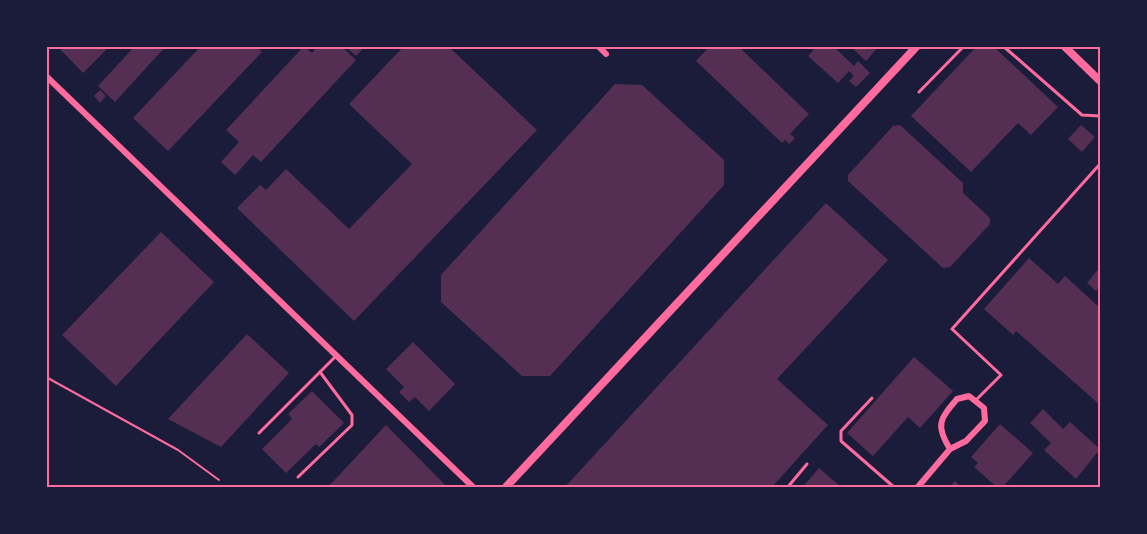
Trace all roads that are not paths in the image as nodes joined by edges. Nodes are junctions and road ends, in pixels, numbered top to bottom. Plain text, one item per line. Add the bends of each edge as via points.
1 (598, 46) edge
2 (917, 46) edge
3 (964, 46) edge
4 (1003, 46) edge
5 (1064, 46) edge
6 (606, 54) dead end
7 (46, 76) edge
8 (1100, 81) edge
9 (919, 92) dead end
10 (1101, 116) edge
11 (1101, 164) edge
12 (336, 355) junction
13 (320, 372) junction
14 (872, 398) dead end
15 (975, 402) junction
16 (259, 433) dead end
17 (950, 449) junction
18 (807, 464) dead end
19 (298, 477) dead end
20 (474, 488) edge
21 (505, 488) edge
22 (787, 488) edge
23 (896, 488) edge
24 (917, 488) edge

1 - 6 street
2 - 21 street
3 - 9 lane
4 - 10 lane via 1082,116
5 - 8 street
7 - 12 street
11 - 15 lane via 952,329 1001,375
12 - 13 lane
12 - 20 street
13 - 16 lane
13 - 19 lane via 352,415 352,425
14 - 23 lane via 841,431 841,441
15 - 17 street via 984,408 985,421 966,441
15 - 17 street via 963,396 944,414 941,431
17 - 24 street
18 - 22 lane

